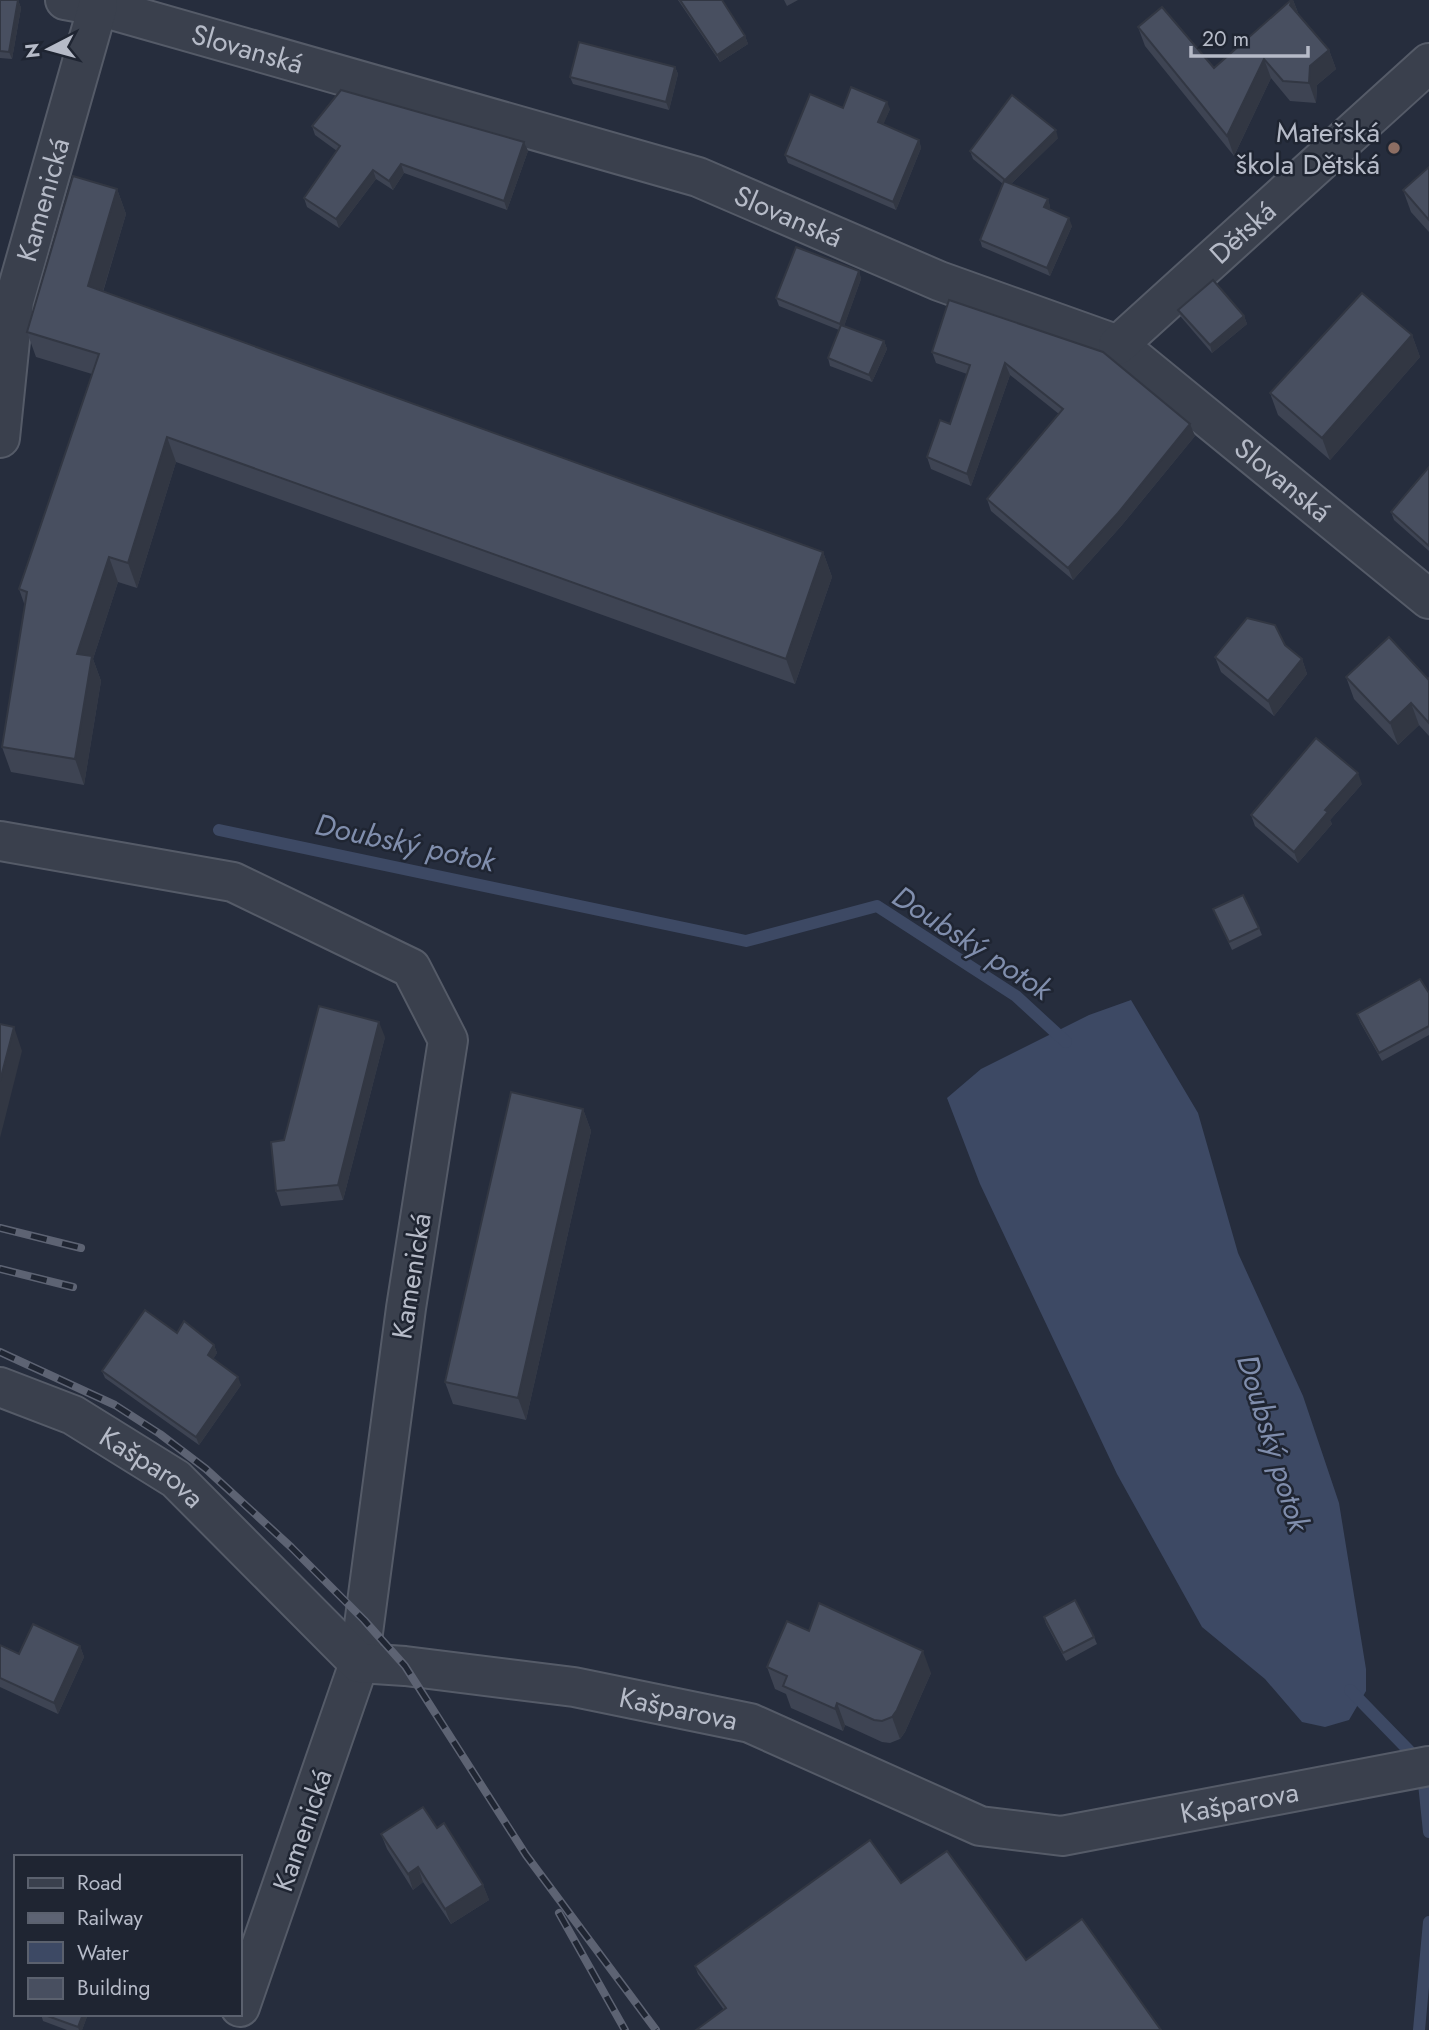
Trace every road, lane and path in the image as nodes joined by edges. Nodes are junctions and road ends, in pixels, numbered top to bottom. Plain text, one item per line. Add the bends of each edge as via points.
1 (86, 2) edge
2 (1429, 63) edge
3 (1118, 345) junction
4 (0, 438) edge
5 (1429, 599) edge
6 (0, 841) edge
7 (0, 1387) edge
8 (359, 1663) junction
9 (1415, 1769) edge
10 (242, 2001) edge

1 - 3 street, Slovanská via 698,177 939,281
1 - 4 street, Kamenická via 15,301
2 - 3 street, Dětská
3 - 5 street, Slovanská
6 - 8 street, Kamenická via 233,882 411,968 448,1040 406,1308
7 - 8 street, Kašparova via 73,1415 176,1479
8 - 9 street, Kašparova via 574,1687 750,1723 980,1826 1062,1836
8 - 10 street, Kamenická

